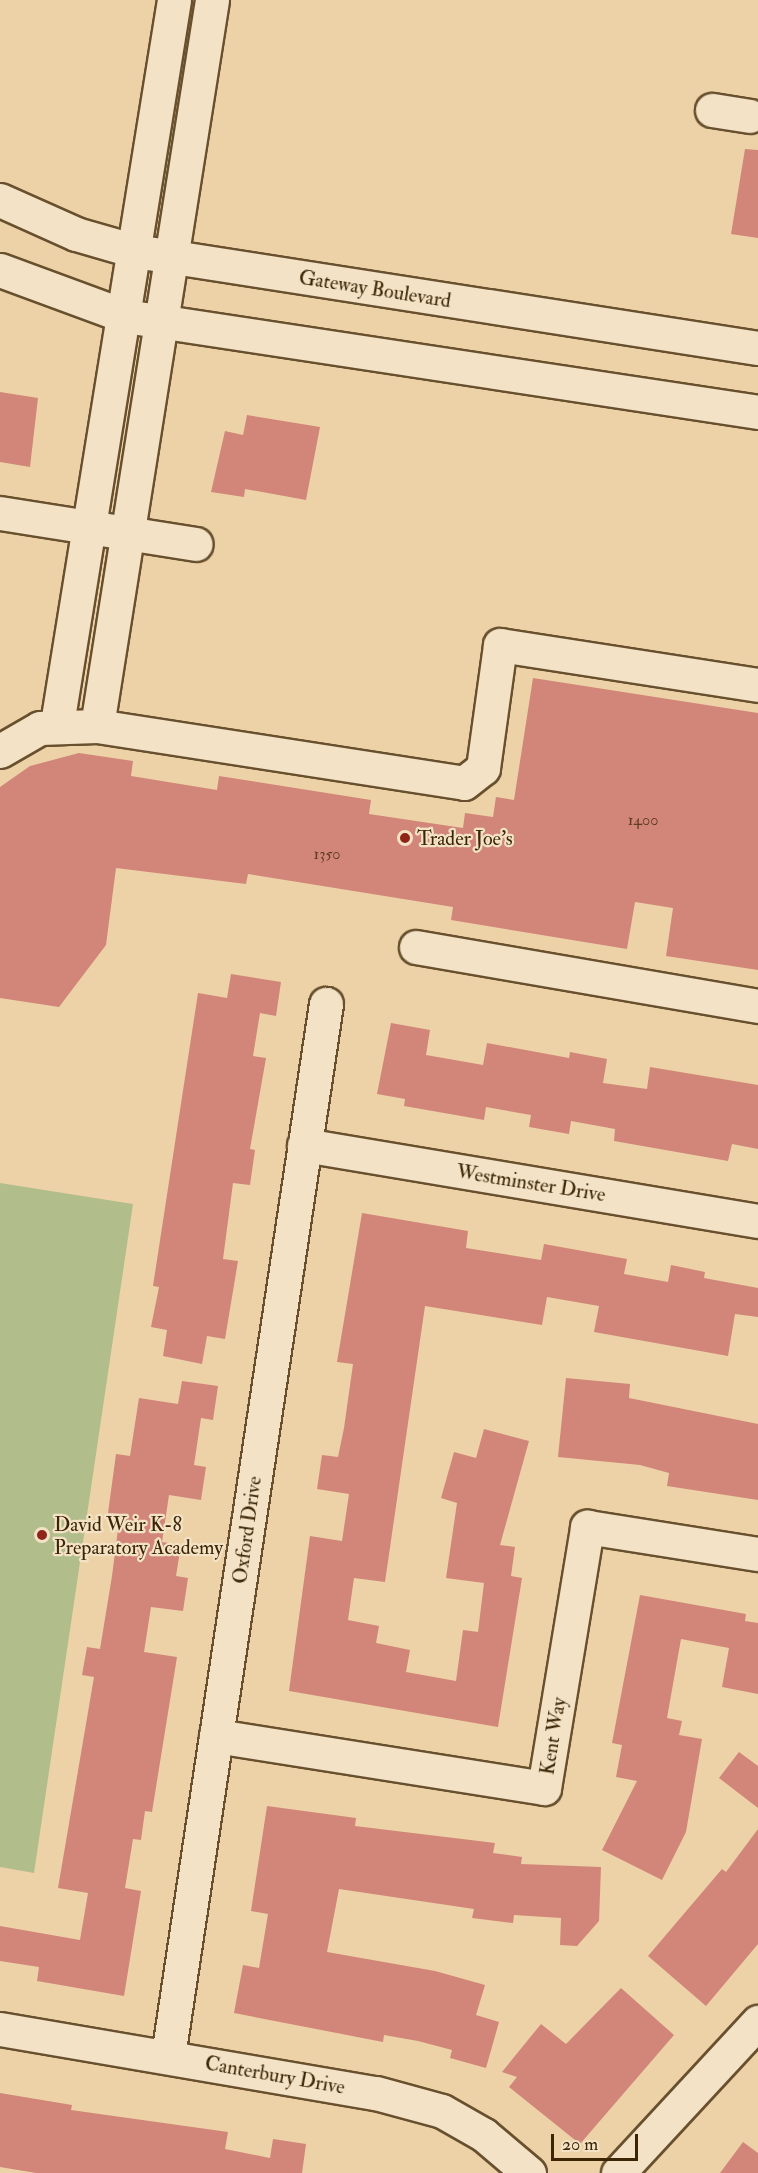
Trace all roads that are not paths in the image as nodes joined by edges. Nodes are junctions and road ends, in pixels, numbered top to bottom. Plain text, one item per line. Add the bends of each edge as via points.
1 (174, 0) edge
2 (212, 0) edge
3 (712, 110) dead end
4 (750, 116) dead end
5 (0, 200) edge
6 (135, 251) junction
7 (172, 258) junction
8 (0, 270) edge
9 (125, 316) junction
10 (162, 321) junction
11 (758, 348) edge
12 (758, 412) edge
13 (0, 513) edge
14 (89, 527) junction
15 (128, 533) junction
16 (196, 544) dead end
17 (758, 685) edge
18 (57, 724) junction
19 (97, 726) junction
20 (0, 751) edge
21 (416, 947) dead end
22 (326, 1004) dead end
23 (758, 1006) edge
24 (304, 1145) junction
25 (758, 1221) edge
26 (758, 1554) edge
27 (216, 1736) junction
28 (758, 2022) edge
29 (0, 2029) edge
30 (168, 2056) junction
31 (529, 2173) edge
32 (618, 2173) edge

1 - 6 street
2 - 7 street
3 - 4 street
5 - 6 street, Gateway Boulevard via 76,234
6 - 7 street, Gateway Boulevard
6 - 9 street
7 - 10 street
7 - 11 street, Gateway Boulevard
8 - 9 street
9 - 10 street
9 - 14 street
10 - 12 street
10 - 15 street
13 - 14 street
14 - 15 street
14 - 18 street
15 - 16 street
15 - 19 street
17 - 19 street via 500,645 483,768 464,783
18 - 19 street
18 - 20 street via 23,735
21 - 23 street
22 - 24 street, Oxford Drive
24 - 25 street, Westminster Drive
24 - 27 street, Oxford Drive
26 - 27 street, Kent Way via 587,1527 544,1788
27 - 30 street, Oxford Drive
28 - 32 street
29 - 30 street, Canterbury Drive
30 - 31 street, Canterbury Drive via 376,2093 442,2111 484,2135

